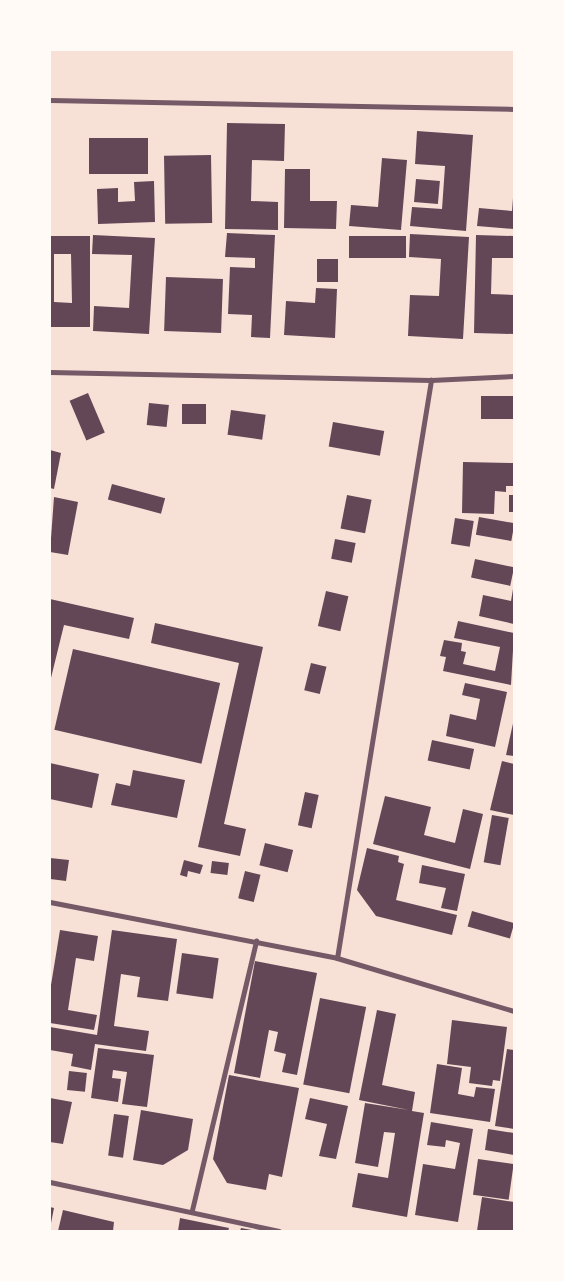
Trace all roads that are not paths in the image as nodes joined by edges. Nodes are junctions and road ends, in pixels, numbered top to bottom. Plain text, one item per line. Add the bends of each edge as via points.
1 (50, 100) edge
2 (514, 109) edge
3 (50, 372) edge
4 (514, 376) edge
5 (431, 380) junction
6 (50, 902) edge
7 (256, 941) junction
8 (337, 958) junction
9 (514, 1011) edge
10 (50, 1182) edge
11 (192, 1210) junction
12 (279, 1231) edge

1 - 2 street
3 - 5 street
4 - 5 street
5 - 8 street
6 - 7 street
7 - 8 street
7 - 11 street
8 - 9 street
10 - 11 street
11 - 12 street

